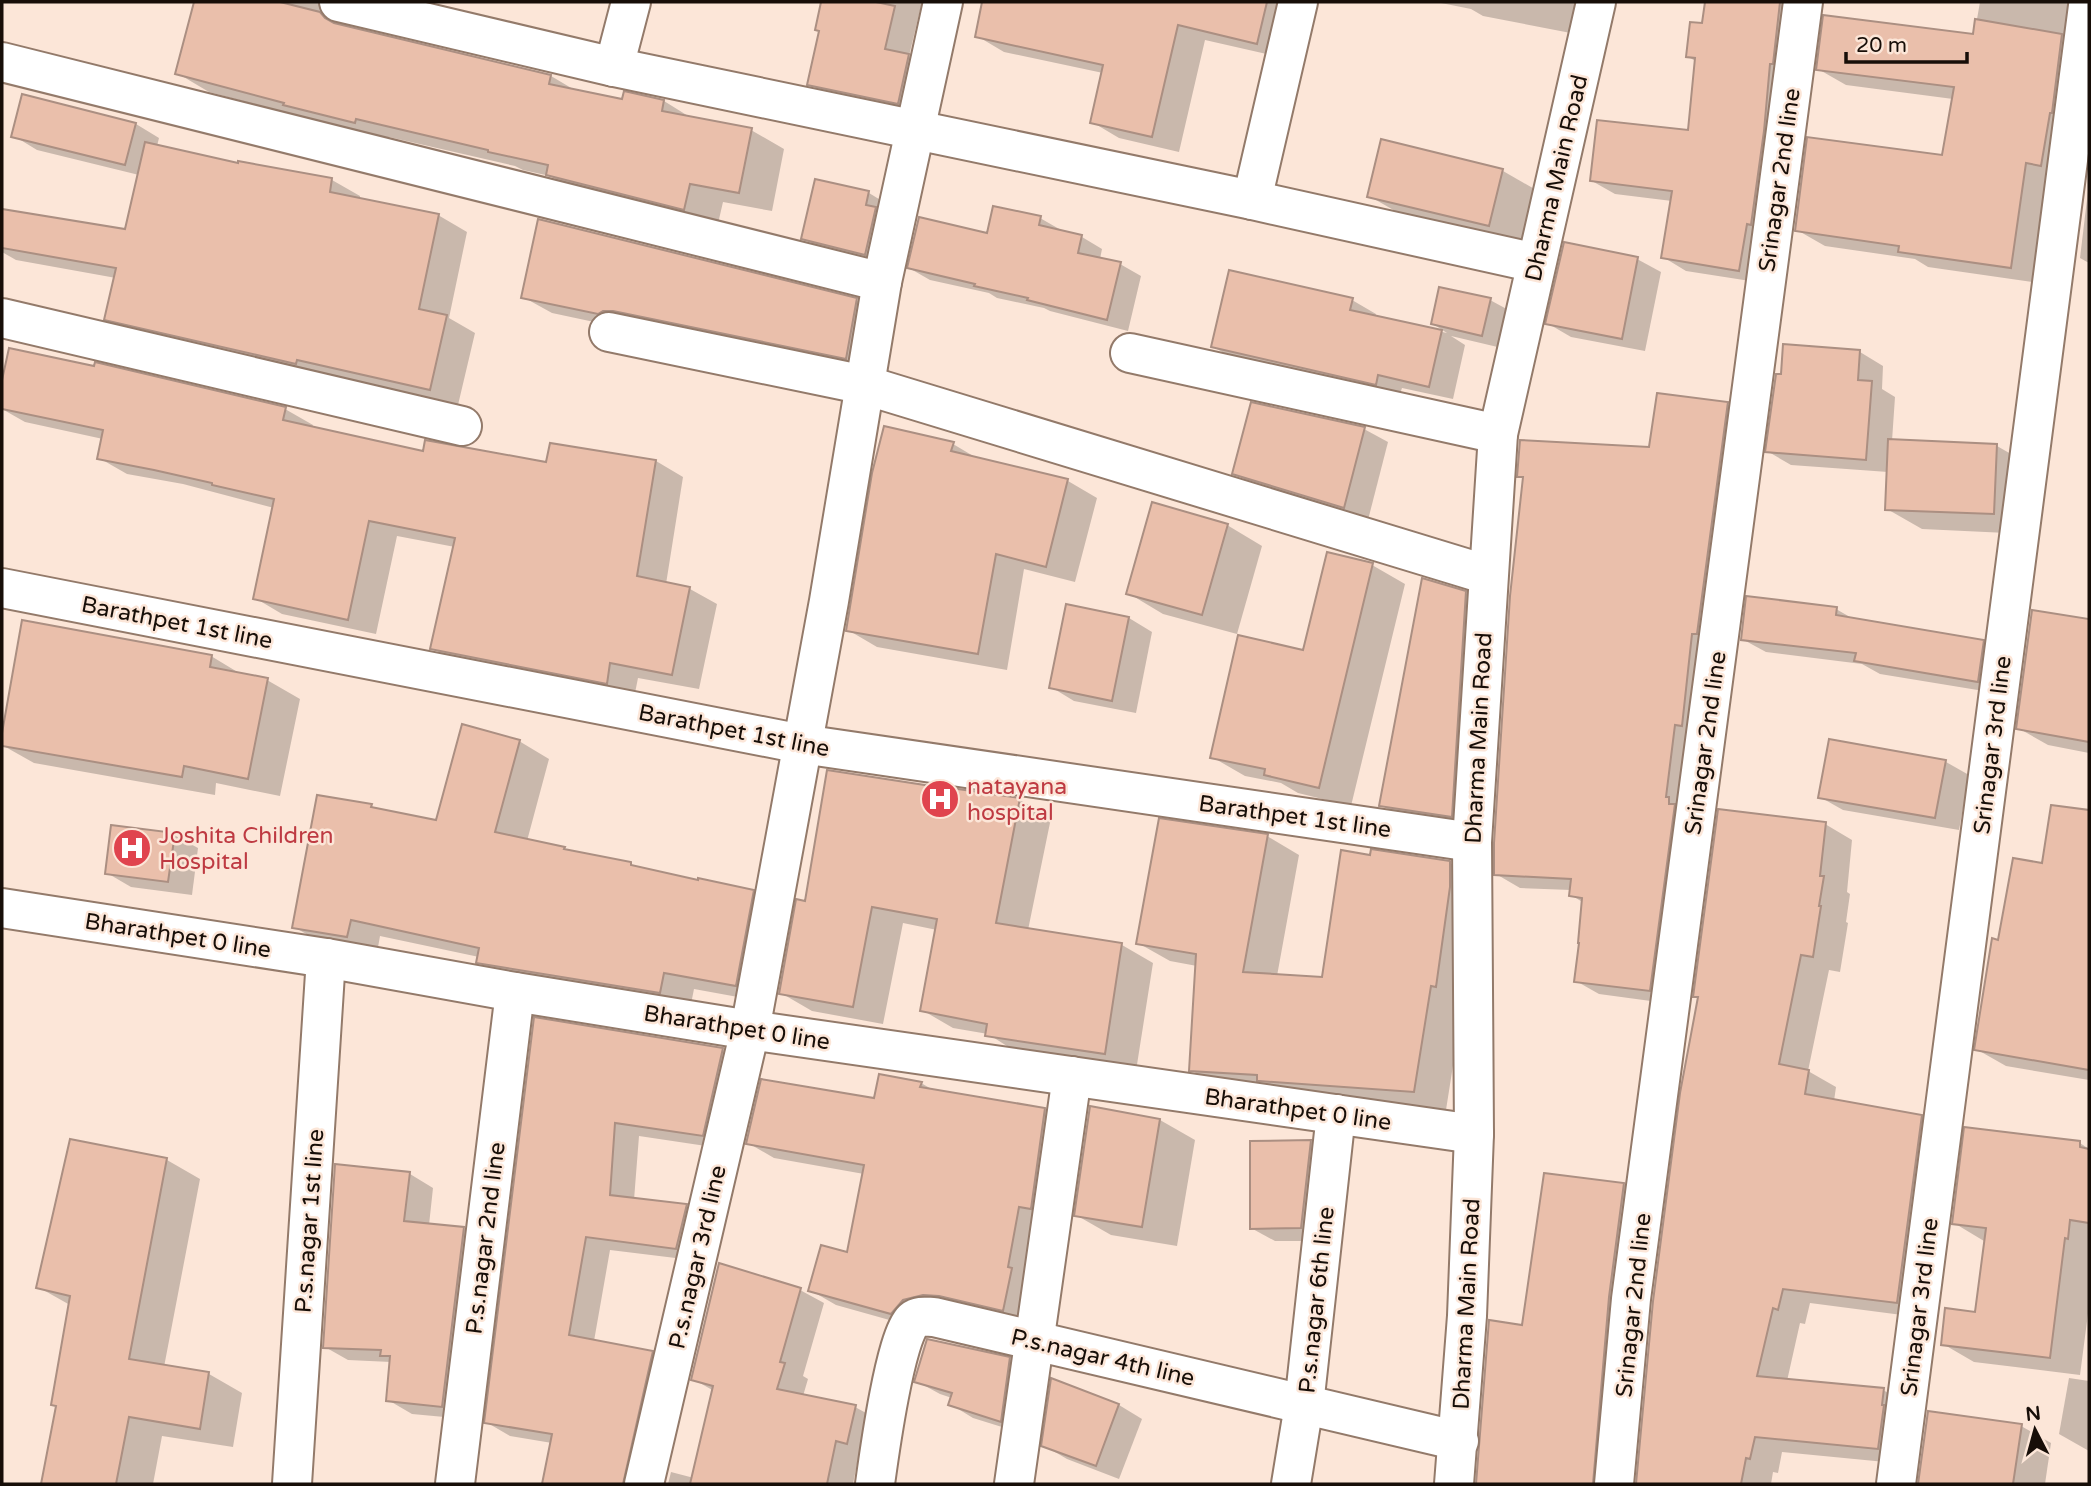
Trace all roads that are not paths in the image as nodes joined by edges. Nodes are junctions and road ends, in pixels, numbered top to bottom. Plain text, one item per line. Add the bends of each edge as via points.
1 (339, 2) edge
2 (631, 2) edge
3 (943, 2) edge
4 (1298, 2) edge
5 (1596, 2) edge
6 (1803, 2) edge
7 (2079, 5) edge
8 (2, 62) edge
9 (614, 67) junction
10 (915, 130) junction
11 (1252, 200) junction
12 (1536, 263) junction
13 (882, 282) junction
14 (2, 318) edge
15 (609, 332) dead end
16 (1130, 353) dead end
17 (865, 384) junction
18 (462, 426) dead end
19 (1498, 434) junction
20 (1488, 575) junction
21 (2, 588) edge
22 (802, 744) junction
23 (1472, 842) junction
24 (2, 908) edge
25 (326, 958) junction
26 (515, 992) junction
27 (750, 1030) junction
28 (1072, 1076) junction
29 (1336, 1114) junction
30 (1474, 1134) junction
31 (1036, 1342) junction
32 (1304, 1405) junction
33 (1459, 1441) junction
34 (292, 1484) edge
35 (456, 1484) edge
36 (644, 1484) edge
37 (875, 1484) edge
38 (1014, 1484) edge
39 (1291, 1484) edge
40 (1454, 1484) edge
41 (1614, 1484) edge
42 (1896, 1484) edge

1 - 9 street
2 - 9 street
3 - 10 street, P.s.nagar 3rd line
4 - 11 street
5 - 12 street, Dharma Main Road
6 - 41 street, Srinagar 2nd line via 1633,1285
7 - 42 street, Srinagar 3rd line
8 - 13 street
9 - 10 street
10 - 11 street
10 - 13 street, P.s.nagar 3rd line
11 - 12 street
12 - 19 street, Dharma Main Road
13 - 17 street, P.s.nagar 3rd line
14 - 18 street
15 - 17 street
16 - 19 street
17 - 20 street
17 - 22 street, P.s.nagar 3rd line
19 - 20 street, Dharma Main Road
20 - 23 street, Dharma Main Road
21 - 22 street, Barathpet 1st line
22 - 23 street, Barathpet 1st line
22 - 27 street, P.s.nagar 3rd line
23 - 30 street, Dharma Main Road
24 - 25 street, Bharathpet 0 line
25 - 26 street, Bharathpet 0 line
25 - 34 street, P.s.nagar 1st line
26 - 27 street, Bharathpet 0 line
26 - 35 street, P.s.nagar 2nd line
27 - 28 street, Bharathpet 0 line
27 - 36 street, P.s.nagar 3rd line
28 - 29 street, Bharathpet 0 line
28 - 31 street
29 - 30 street, Bharathpet 0 line
29 - 32 street, P.s.nagar 6th line
30 - 33 street, Dharma Main Road
31 - 32 street, P.s.nagar 4th line
31 - 37 street, P.s.nagar 4th line via 934,1317 914,1320 901,1345
31 - 38 street
32 - 33 street, P.s.nagar 4th line
32 - 39 street, P.s.nagar 6th line
33 - 40 street, Dharma Main Road

